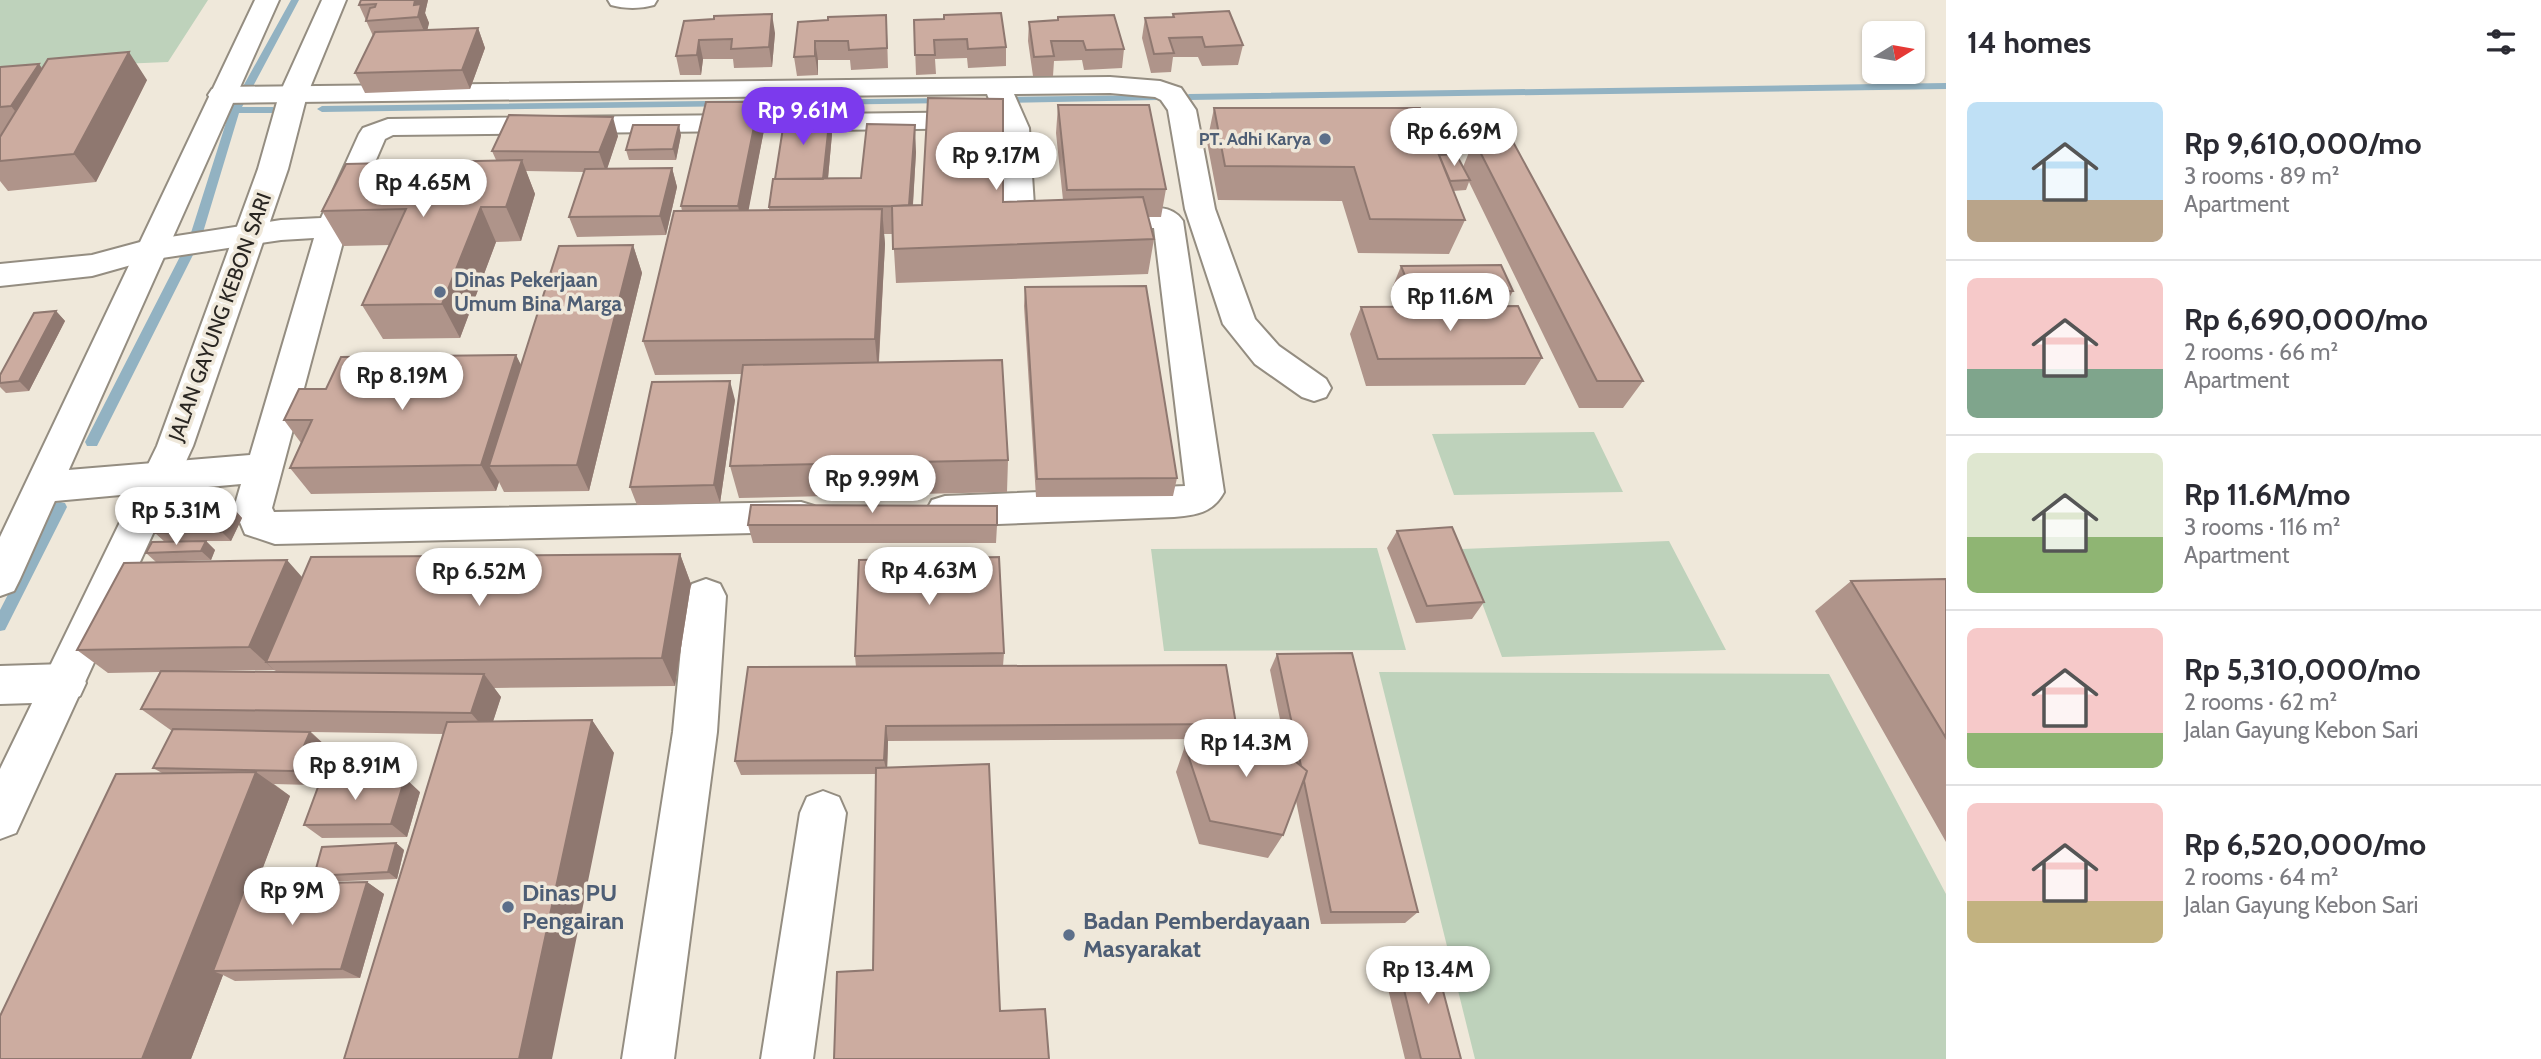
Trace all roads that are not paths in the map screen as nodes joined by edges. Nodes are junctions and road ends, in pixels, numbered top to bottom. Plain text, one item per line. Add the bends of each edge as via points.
1 (267, 0) edge
2 (334, 0) edge
3 (620, 0) edge
4 (645, 0) edge
5 (232, 95) junction
6 (287, 95) junction
7 (1004, 101) junction
8 (332, 227) junction
9 (237, 236) junction
10 (133, 252) junction
11 (0, 253) edge
12 (0, 275) edge
13 (1314, 388) dead end
14 (264, 468) junction
15 (145, 480) junction
16 (56, 486) junction
17 (914, 512) edge
18 (833, 515) edge
19 (5, 556) edge
20 (706, 596) dead end
21 (34, 684) edge
22 (823, 813) dead end
23 (0, 817) edge
24 (648, 1059) edge
25 (787, 1059) edge

1 - 5 street
2 - 6 street, JALAN GAYUNG KEBON SARI
3 - 4 street
5 - 6 street
5 - 10 street
6 - 7 street
6 - 9 street, JALAN GAYUNG KEBON SARI via 273,169
7 - 8 street via 388,127 373,134
7 - 13 street via 1110,85 1160,89 1195,110 1200,209 1240,324 1255,345
7 - 17 street via 1023,214 1064,219 1161,218 1168,222 1204,495 1174,502
8 - 9 street
8 - 14 street
9 - 10 street
9 - 15 street, JALAN GAYUNG KEBON SARI via 175,446
10 - 11 street
10 - 12 street via 76,268
10 - 16 street
14 - 15 street
14 - 18 street via 253,509 260,523 275,528
15 - 16 street
15 - 21 street, JALAN GAYUNG KEBON SARI
16 - 19 street
20 - 24 street via 695,732
21 - 23 street, JALAN GAYUNG KEBON SARI
22 - 25 street

